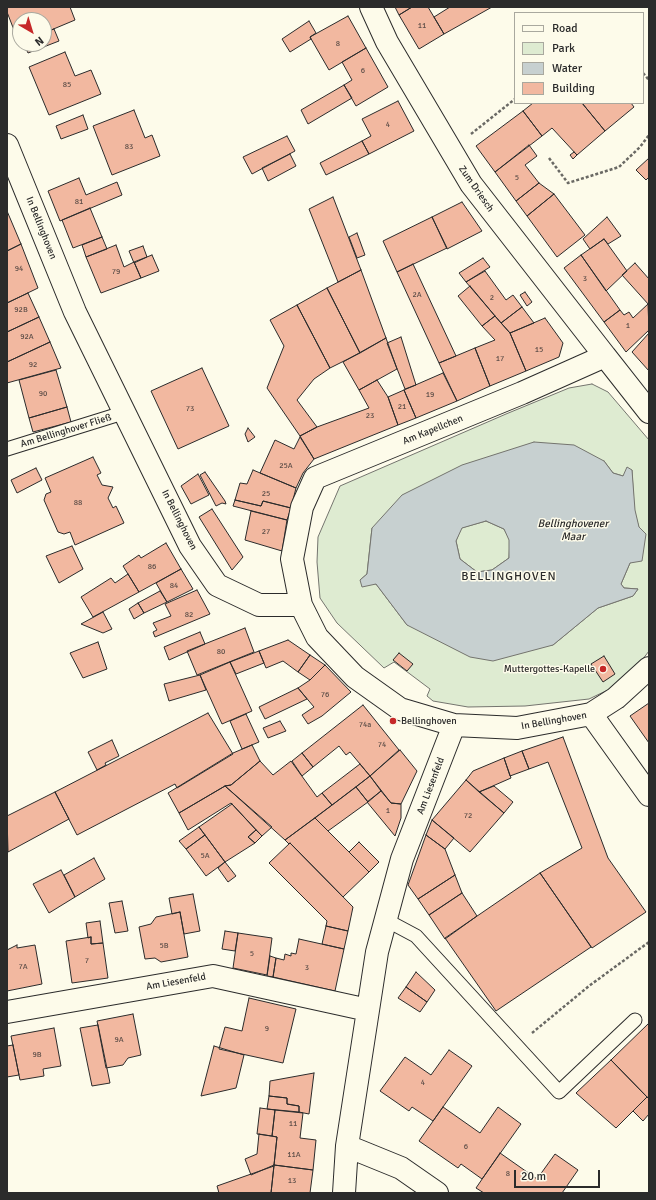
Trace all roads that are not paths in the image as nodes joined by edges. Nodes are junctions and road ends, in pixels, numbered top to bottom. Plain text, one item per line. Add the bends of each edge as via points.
1 (371, 7) edge
2 (7, 145) edge
3 (605, 356) junction
4 (126, 412) junction
5 (649, 412) edge
6 (7, 449) edge
7 (301, 605) junction
8 (649, 668) edge
9 (591, 714) junction
10 (454, 725) junction
11 (649, 795) edge
12 (386, 920) junction
13 (368, 1010) junction
14 (7, 1012) edge
15 (636, 1020) dead end
16 (347, 1146) junction
17 (344, 1193) edge
18 (437, 1193) edge

1 - 3 street, Zum Driesch via 387,42 471,184
2 - 4 street, In Bellinghoven via 76,312
3 - 5 street
3 - 7 street, Am Kapellchen via 315,478 302,507 292,559
4 - 6 lane, Am Bellinghover Fließ
4 - 7 street, In Bellinghoven via 190,546 217,585 259,606
7 - 10 street, In Bellinghoven via 317,637 355,677 400,709
8 - 9 street via 616,698
9 - 10 street, In Bellinghoven via 517,728
9 - 11 street, In Bellinghoven
10 - 12 street, Am Liesenfeld via 402,859
12 - 13 street, Am Liesenfeld via 377,952
12 - 15 lane via 416,936 559,1092
13 - 14 street, Am Liesenfeld via 213,976
13 - 16 street, Am Liesenfeld
16 - 17 street, Am Liesenfeld
16 - 18 street via 401,1168

